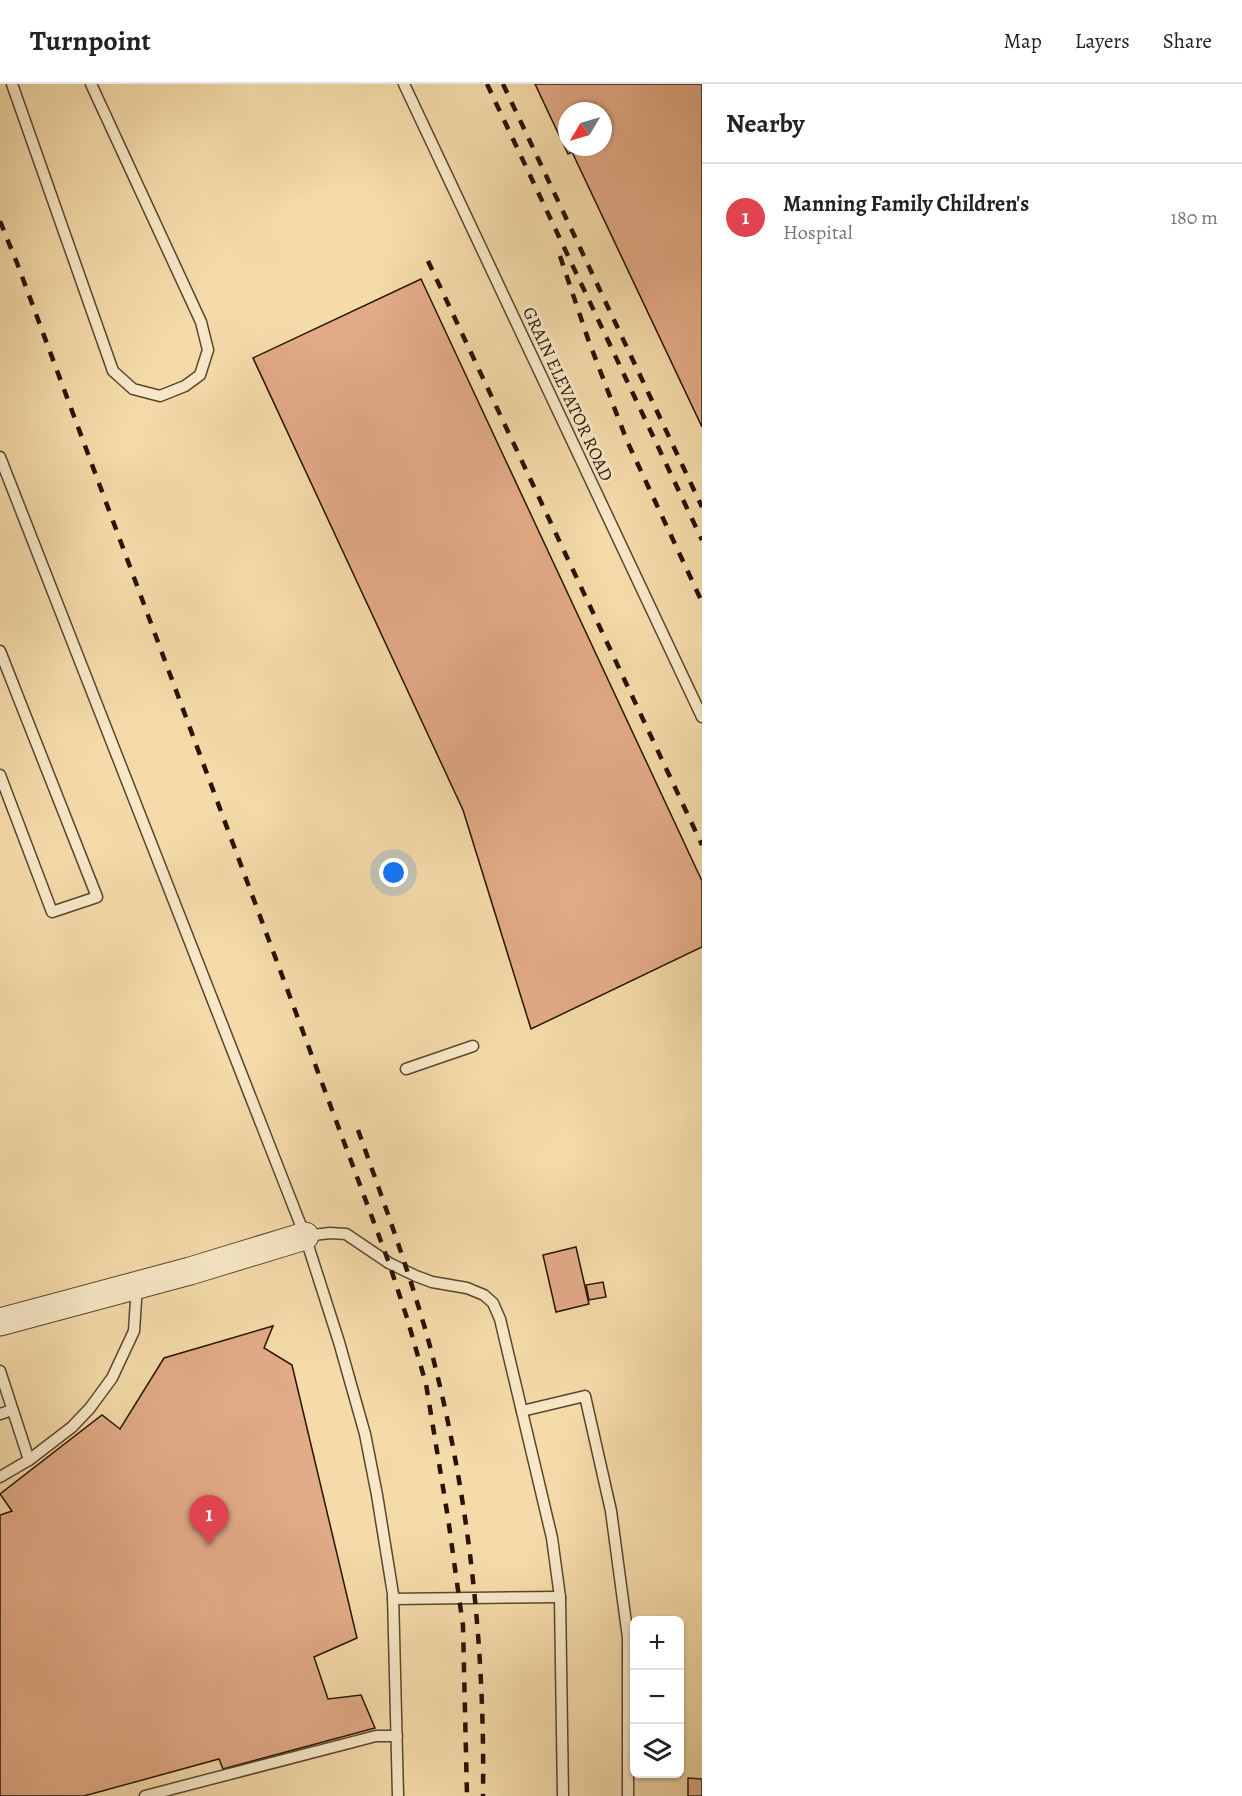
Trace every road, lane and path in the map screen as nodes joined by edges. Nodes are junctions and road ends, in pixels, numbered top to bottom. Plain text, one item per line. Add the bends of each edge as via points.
1 (12, 84) edge
2 (91, 84) edge
3 (404, 84) edge
4 (0, 457) edge
5 (0, 651) edge
6 (702, 717) edge
7 (0, 775) edge
8 (2, 788) edge
9 (473, 1046) dead end
10 (406, 1069) dead end
11 (305, 1236) junction
12 (137, 1284) junction
13 (0, 1322) edge
14 (0, 1371) edge
15 (12, 1410) junction
16 (522, 1411) junction
17 (0, 1414) edge
18 (29, 1460) junction
19 (0, 1477) edge
20 (560, 1597) junction
21 (393, 1599) junction
22 (397, 1736) junction
23 (145, 1796) edge
24 (398, 1796) edge
25 (563, 1796) edge
26 (628, 1796) edge

1 - 2 lane via 113,371 133,389 160,396 200,375 208,350 201,322
3 - 6 lane, GRAIN ELEVATOR ROAD
4 - 11 lane
5 - 8 lane via 97,897 51,912
7 - 8 lane
9 - 10 lane
11 - 12 street
11 - 16 lane via 346,1234 416,1276 467,1288 494,1303
11 - 21 lane via 365,1434
12 - 13 street
12 - 18 lane via 134,1331 112,1378 72,1427
14 - 15 lane
15 - 17 lane
15 - 18 lane
16 - 20 lane via 552,1538
16 - 26 lane via 585,1396 611,1511 628,1638
18 - 19 lane
20 - 21 lane
20 - 25 lane
21 - 22 lane
22 - 23 lane via 376,1736
22 - 24 lane

